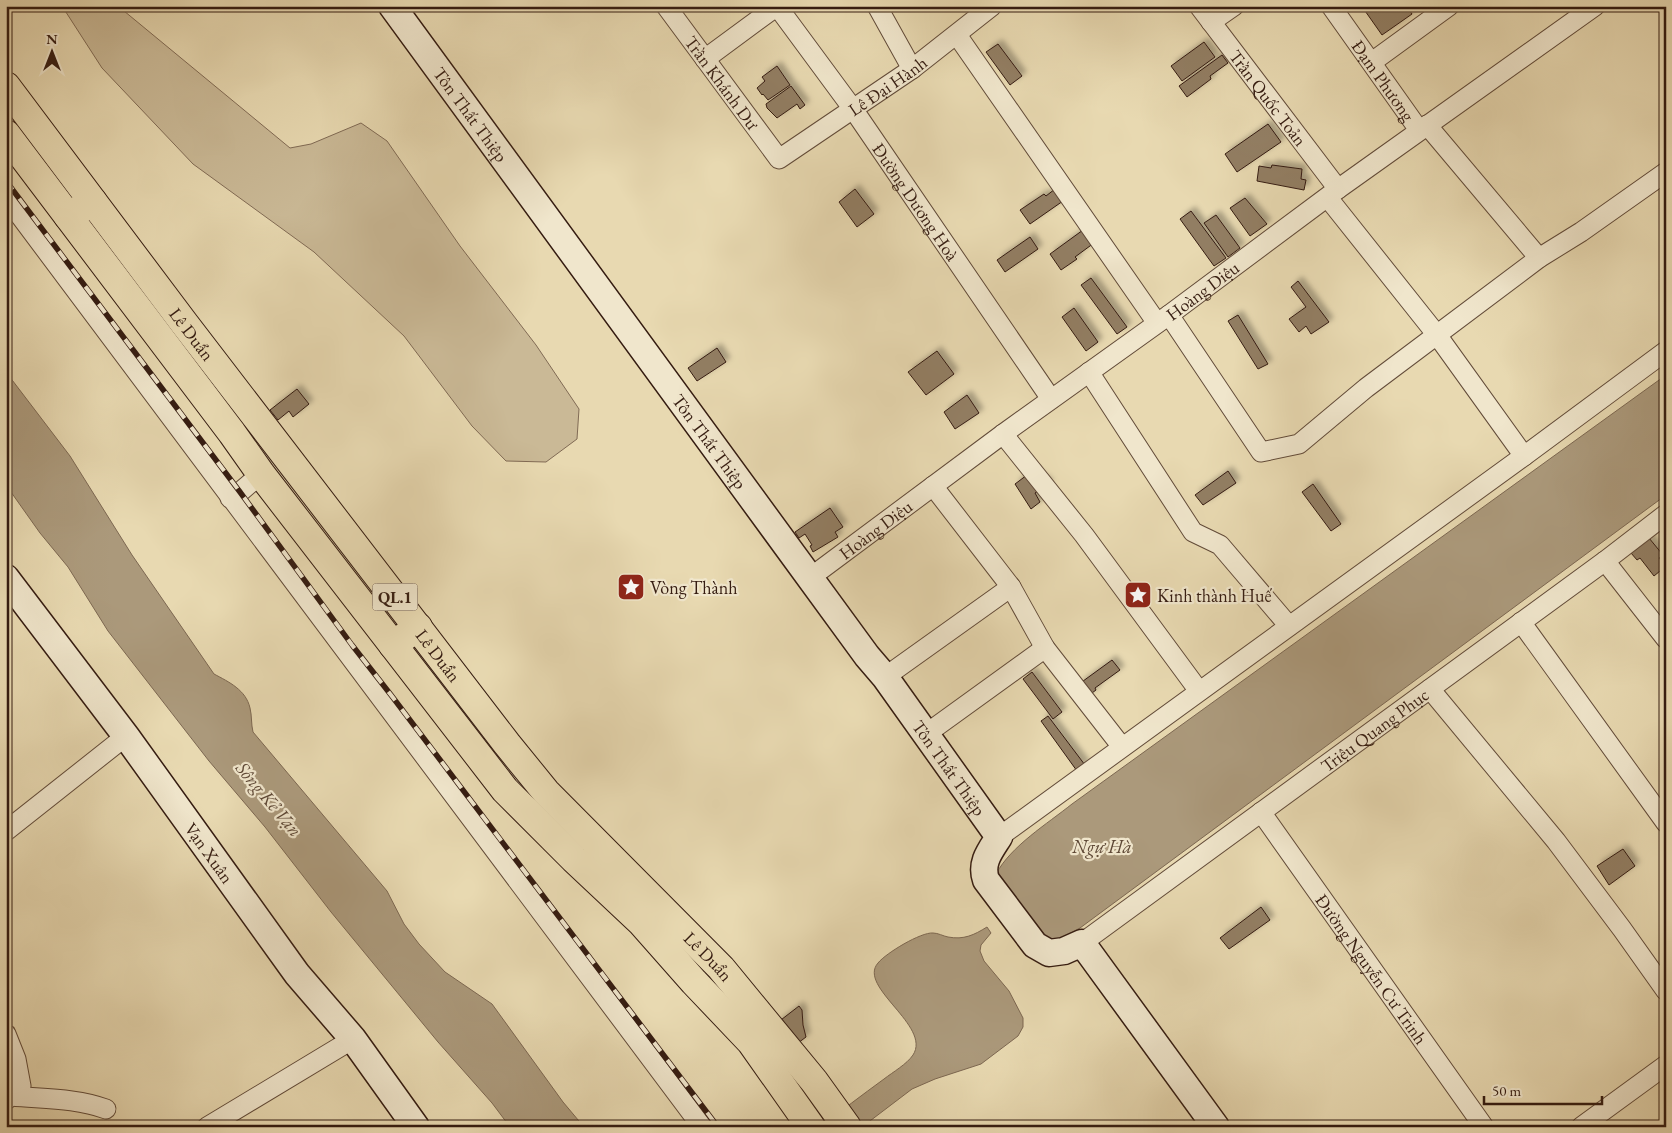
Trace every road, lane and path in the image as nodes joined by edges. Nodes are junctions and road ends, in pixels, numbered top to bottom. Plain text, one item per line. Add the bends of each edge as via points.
1 (392, 6) edge
2 (666, 6) edge
3 (777, 6) edge
4 (877, 6) edge
5 (992, 6) edge
6 (1199, 6) edge
7 (1234, 6) edge
8 (1331, 6) edge
9 (1449, 6) edge
10 (1595, 6) edge
11 (1211, 22) junction
12 (957, 35) junction
13 (705, 59) junction
14 (1372, 62) junction
15 (912, 69) junction
16 (6, 86) edge
17 (853, 109) junction
18 (1423, 128) junction
19 (6, 134) edge
20 (779, 159) joint
21 (1666, 172) edge
22 (1333, 193) junction
23 (6, 197) edge
24 (93, 202) junction
25 (68, 216) junction
26 (1539, 258) junction
27 (1163, 319) junction
28 (1436, 336) junction
29 (1666, 351) edge
30 (1089, 372) junction
31 (1051, 399) junction
32 (1003, 434) junction
33 (1524, 456) junction
34 (261, 474) junction
35 (933, 486) junction
36 (230, 498) junction
37 (1666, 514) edge
38 (1605, 561) junction
39 (811, 577) junction
40 (6, 578) edge
41 (1011, 587) junction
42 (1521, 622) junction
43 (1289, 626) junction
44 (418, 627) junction
45 (1666, 639) edge
46 (393, 645) junction
47 (1045, 648) junction
48 (885, 677) junction
49 (1430, 689) junction
50 (1199, 691) junction
51 (926, 734) junction
52 (126, 736) junction
53 (1122, 747) junction
54 (1261, 812) junction
55 (1666, 823) edge
56 (6, 832) edge
57 (999, 837) junction
58 (1082, 943) junction
59 (1666, 991) edge
60 (6, 1034) edge
61 (353, 1039) junction
62 (1666, 1065) edge
63 (9, 1098) edge
64 (106, 1108) dead end
65 (208, 1127) edge
66 (416, 1127) edge
67 (702, 1127) edge
68 (811, 1127) edge
69 (848, 1127) edge
70 (1216, 1127) edge
71 (1484, 1127) edge
72 (1581, 1127) edge

1 - 39 street, Tôn Thất Thiệp
2 - 13 street, Trần Khánh Dư
3 - 13 street
3 - 17 street, Đường Dương Hoà
4 - 15 street
5 - 12 street, Lê Đại Hành
6 - 11 street, Trần Quốc Toản
7 - 11 street
8 - 14 street, Đạm Phương
9 - 14 street
10 - 18 street, Hoàng Diệu
11 - 22 street, Trần Quốc Toản
12 - 15 street, Lê Đại Hành
12 - 27 street
13 - 20 street, Trần Khánh Dư
14 - 18 street, Đạm Phương
15 - 17 street, Lê Đại Hành
16 - 24 main road, Lê Duẩn / QL.1
17 - 20 street, Lê Đại Hành
17 - 31 street, Đường Dương Hoà
18 - 22 street, Hoàng Diệu
18 - 26 street, Đạm Phương
19 - 25 main road, Lê Duẩn / QL.1
21 - 26 street
22 - 27 street, Hoàng Diệu
22 - 28 street, Trần Quốc Toản
23 - 36 street
24 - 25 main road
24 - 44 main road, Lê Duẩn / QL.1
25 - 34 main road, Lê Duẩn / QL.1
26 - 28 street
27 - 28 street via 1261,452 1299,444
27 - 30 street, Hoàng Diệu
28 - 33 street, Trần Quốc Toản
29 - 33 street
30 - 31 street, Hoàng Diệu
30 - 43 street via 1193,532 1220,545
31 - 32 street, Hoàng Diệu
32 - 35 street, Hoàng Diệu
32 - 50 street via 1084,535
33 - 43 street
34 - 36 street
34 - 46 main road, Lê Duẩn / QL.1
35 - 39 street, Hoàng Diệu
35 - 41 street
36 - 67 street
37 - 38 street, Triệu Quang Phục
38 - 42 street, Triệu Quang Phục
38 - 45 street
39 - 48 street, Tôn Thất Thiệp
40 - 52 street, Vạn Xuân
41 - 47 street
41 - 48 street
42 - 49 street, Triệu Quang Phục
42 - 55 street
43 - 50 street
44 - 46 main road
44 - 69 main road, Lê Duẩn / QL.1 via 546,792 721,968
46 - 68 main road, Lê Duẩn / QL.1 via 505,790 641,922 750,1042
47 - 51 street
47 - 53 street
48 - 51 street, Tôn Thất Thiệp
49 - 54 street, Triệu Quang Phục
49 - 59 street via 1556,841
50 - 53 street
51 - 57 street, Tôn Thất Thiệp
52 - 56 street
52 - 61 street, Vạn Xuân via 297,974
53 - 57 street
54 - 58 street, Triệu Quang Phục
54 - 71 street, Đường Nguyễn Cư Trinh
57 - 58 street via 982,870 986,880 1035,945 1049,953
58 - 70 street
60 - 63 street via 16,1059 21,1086
61 - 65 street
61 - 66 street, Vạn Xuân
62 - 72 street
63 - 64 street via 80,1102

